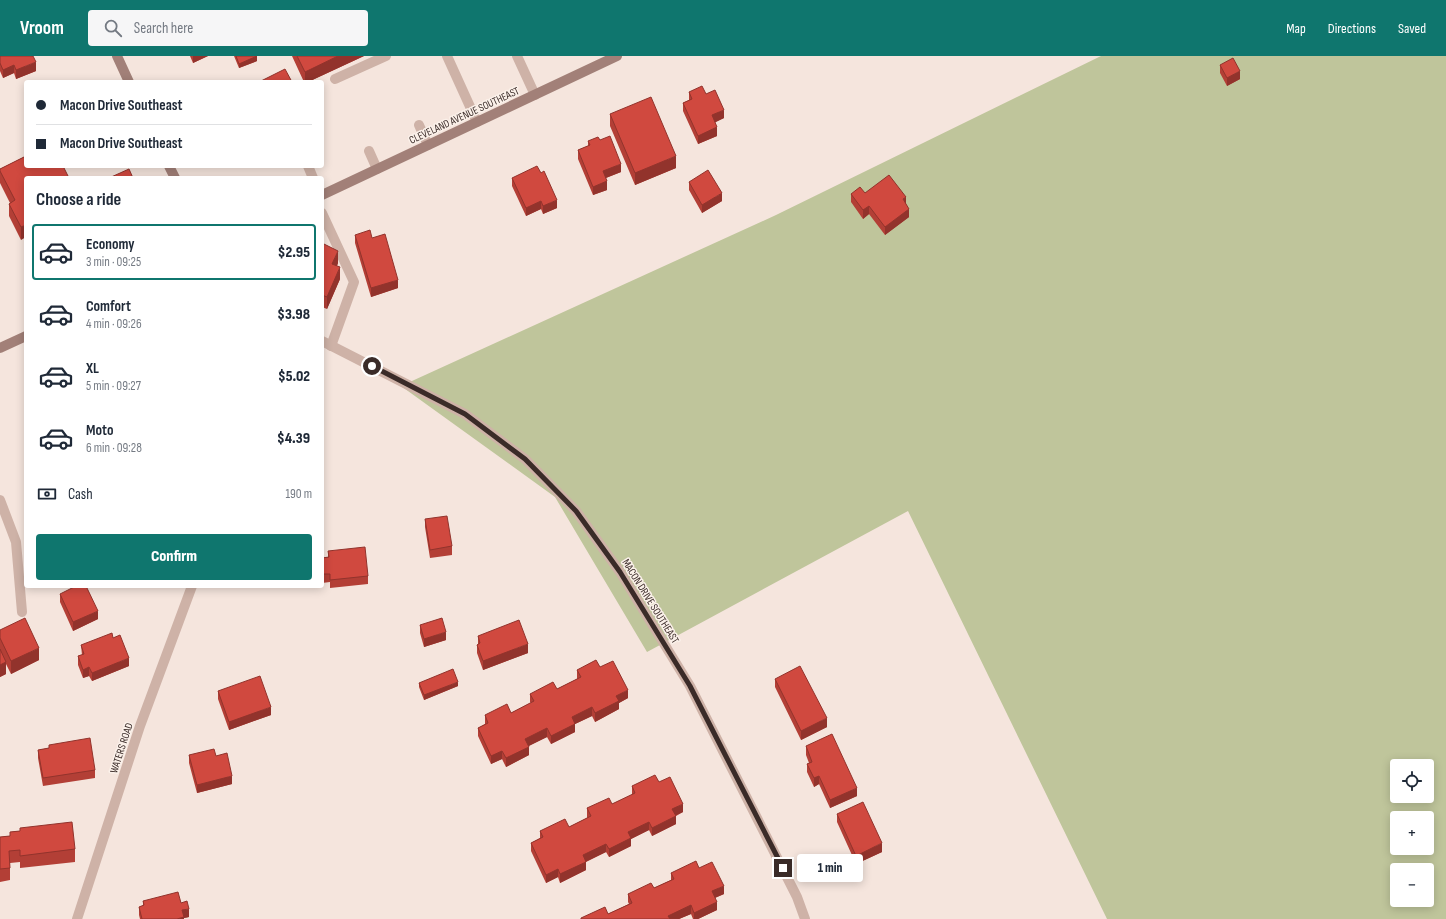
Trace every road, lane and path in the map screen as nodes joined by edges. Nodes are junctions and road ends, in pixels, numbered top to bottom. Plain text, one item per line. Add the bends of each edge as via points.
1 (117, 56) edge
2 (386, 56) edge
3 (447, 56) edge
4 (517, 56) edge
5 (617, 56) edge
6 (335, 79) dead end
7 (128, 80) edge
8 (535, 95) junction
9 (477, 122) junction
10 (418, 125) dead end
11 (428, 145) junction
12 (369, 151) dead end
13 (377, 169) junction
14 (324, 194) edge
15 (325, 229) edge
16 (24, 337) edge
17 (327, 344) edge
18 (0, 348) edge
19 (0, 500) edge
20 (3, 517) edge
21 (191, 588) edge
22 (22, 612) dead end
23 (77, 919) edge
24 (805, 919) edge

1 - 7 main road
2 - 6 street
3 - 9 street
4 - 8 street
5 - 8 main road, CLEVELAND AVENUE SOUTHEAST
8 - 9 main road, CLEVELAND AVENUE SOUTHEAST
9 - 11 main road, CLEVELAND AVENUE SOUTHEAST
10 - 11 street
11 - 13 main road, CLEVELAND AVENUE SOUTHEAST
12 - 13 street
13 - 14 main road, CLEVELAND AVENUE SOUTHEAST
15 - 17 street via 354,282
16 - 18 main road
17 - 24 street, MACON DRIVE SOUTHEAST via 465,414 525,459 576,511 620,572 690,686 797,897
19 - 20 street
20 - 22 street via 16,542
21 - 23 street, WATERS ROAD via 140,726

